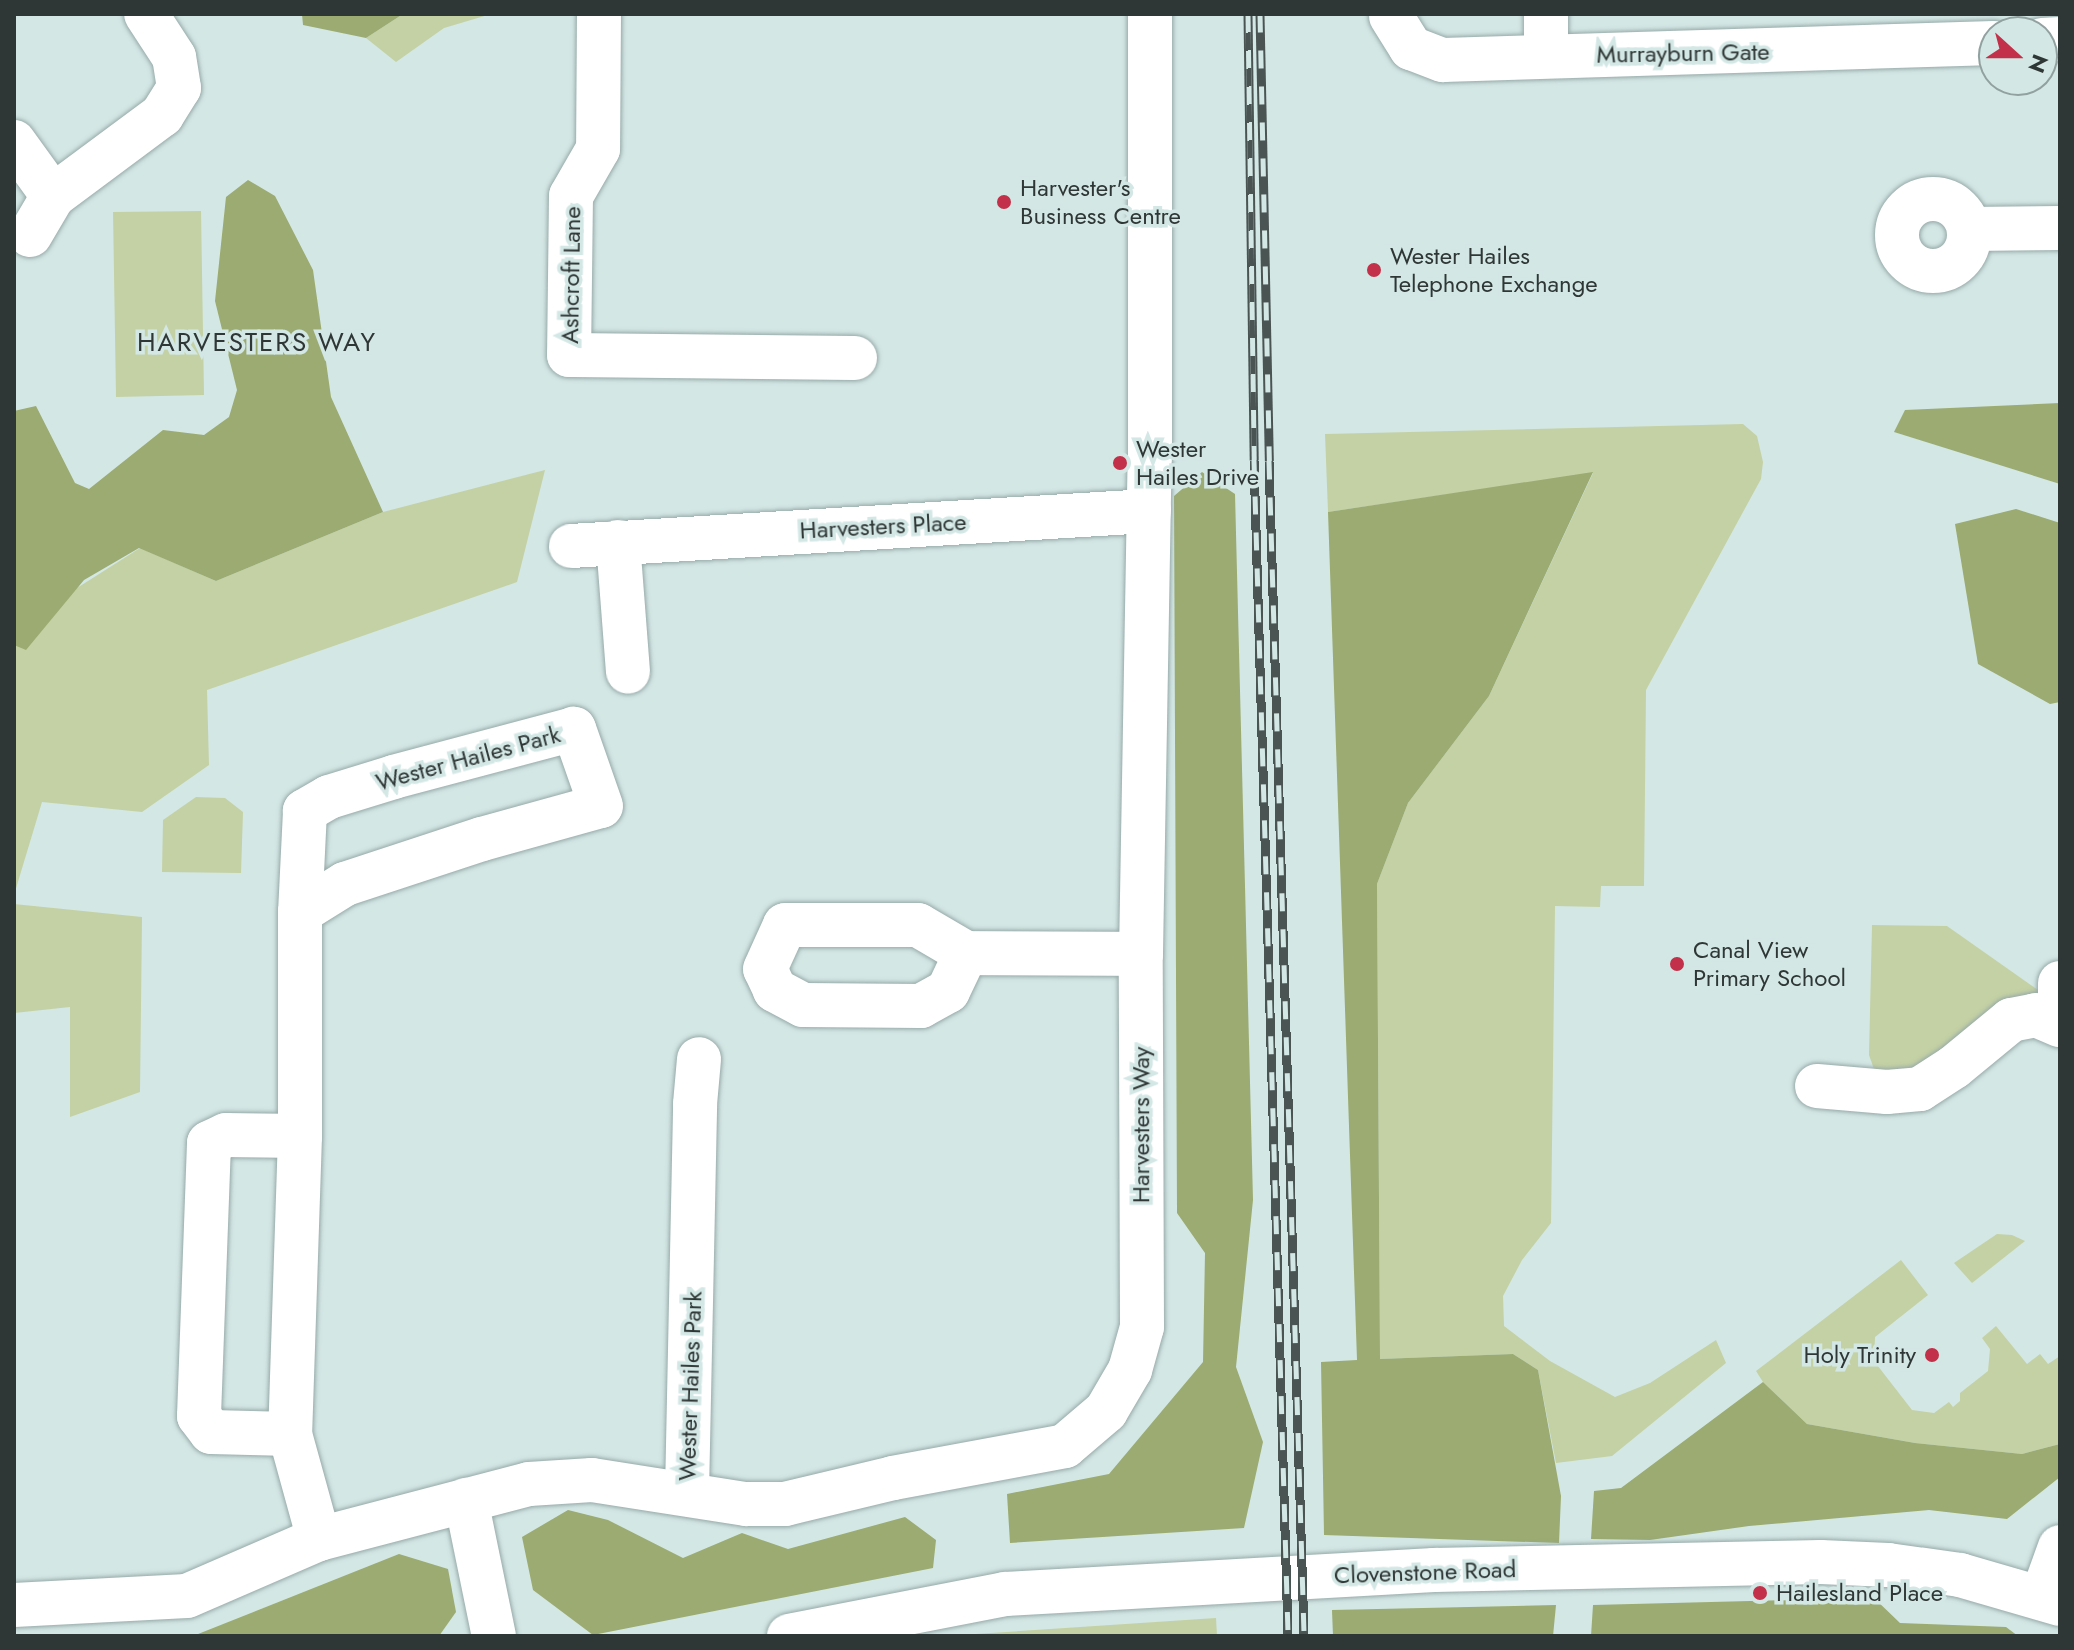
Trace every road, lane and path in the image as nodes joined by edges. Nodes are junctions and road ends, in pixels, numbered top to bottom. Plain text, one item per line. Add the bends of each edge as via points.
1 (146, 14) edge
2 (599, 14) edge
3 (1150, 14) edge
4 (1391, 16) dead end
5 (1546, 34) edge
6 (1974, 34) edge
7 (14, 142) edge
8 (53, 196) junction
9 (2060, 228) edge
10 (1969, 229) dead end
11 (30, 235) dead end
12 (855, 358) dead end
13 (1149, 511) junction
14 (618, 542) junction
15 (571, 546) dead end
16 (628, 672) dead end
17 (300, 912) junction
18 (966, 953) dead end
19 (1141, 954) junction
20 (2060, 983) edge
21 (2060, 1010) edge
22 (2060, 1025) edge
23 (699, 1059) dead end
24 (1817, 1086) dead end
25 (300, 1136) junction
26 (290, 1434) junction
27 (687, 1493) junction
28 (466, 1500) junction
29 (319, 1539) junction
30 (2060, 1547) edge
31 (2051, 1600) edge
32 (14, 1605) edge
33 (494, 1636) edge
34 (789, 1636) edge

1 - 8 street via 174,57 179,88 162,115
2 - 12 street, Ashcroft Lane via 598,149 571,196 569,355
3 - 13 street, Harvesters Way
4 - 5 street, Murrayburn Gate via 1411,48 1443,60
5 - 6 street, Murrayburn Gate via 1815,51
7 - 8 street
8 - 11 street
9 - 10 street
13 - 14 street, Harvesters Place
13 - 19 street, Harvesters Way
14 - 15 street, Harvesters Place
14 - 16 street
17 - 17 street, Wester Hailes Park via 305,811 329,797 394,777 574,729 601,806 345,884
17 - 25 street, Wester Hailes Park
18 - 19 street
19 - 27 street, Harvesters Way via 1142,1327 1130,1370 1106,1411 1065,1446 785,1504 746,1504
20 - 21 street
22 - 24 street via 2036,1015 2011,1020 1920,1089
23 - 27 street, Wester Hailes Park via 708,1105
25 - 26 street, Wester Hailes Park
25 - 26 street via 226,1135 209,1143 199,1401 199,1416 211,1432
26 - 29 street, Wester Hailes Park
27 - 28 street, Wester Hailes Park via 592,1480 529,1484
28 - 29 street, Wester Hailes Park
28 - 33 street
29 - 32 street, Wester Hailes Park via 187,1596
30 - 31 street
31 - 34 street, Clovenstone Road via 1929,1570 1848,1563 1434,1570 1005,1594

